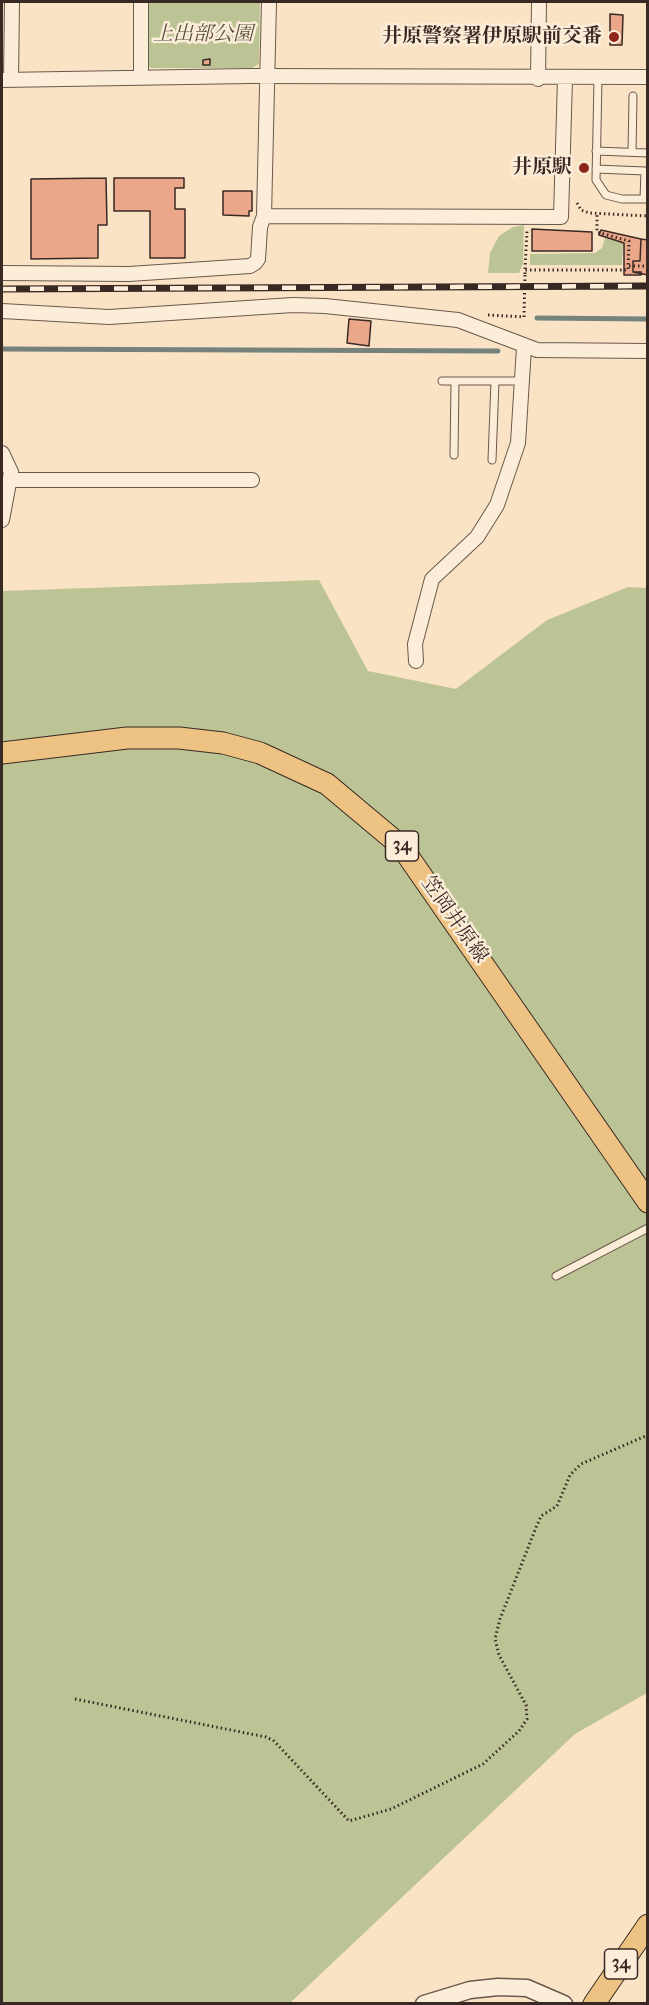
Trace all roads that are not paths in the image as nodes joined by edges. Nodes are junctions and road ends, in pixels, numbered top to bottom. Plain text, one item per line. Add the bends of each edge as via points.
1 (12, 2) edge
2 (141, 2) edge
3 (269, 2) edge
4 (539, 2) edge
5 (267, 76) junction
6 (141, 77) junction
7 (648, 77) edge
8 (565, 78) junction
9 (598, 78) junction
10 (538, 79) junction
11 (6, 80) edge
12 (633, 96) dead end
13 (596, 151) junction
14 (632, 152) junction
15 (648, 153) edge
16 (596, 169) junction
17 (646, 199) edge
18 (264, 216) junction
19 (2, 273) edge
20 (2, 311) edge
21 (524, 347) junction
22 (648, 351) edge
23 (442, 381) dead end
24 (455, 381) junction
25 (495, 381) junction
26 (522, 381) junction
27 (2, 453) edge
28 (454, 455) dead end
29 (492, 460) dead end
30 (10, 480) junction
31 (252, 480) dead end
32 (2, 520) edge
33 (416, 661) dead end
34 (2, 753) edge
35 (648, 1202) edge
36 (648, 1228) edge
37 (556, 1276) dead end
38 (648, 1925) edge
39 (424, 2004) edge
40 (564, 2004) edge
41 (594, 2004) edge

1 - 11 street
2 - 6 street
3 - 5 street
4 - 10 street
5 - 6 street
5 - 10 street
5 - 18 street
6 - 11 street
7 - 9 street
8 - 9 street
8 - 10 street
8 - 18 street via 561,217
9 - 13 lane
12 - 14 lane
13 - 14 lane
13 - 16 lane
14 - 15 lane
16 - 17 lane via 596,180 606,195
16 - 17 lane via 645,171
18 - 19 street via 258,259 250,266 129,274
20 - 21 street via 109,317 325,306 458,320
21 - 22 street
21 - 26 street
23 - 24 lane
24 - 25 lane
24 - 28 lane
25 - 26 lane
25 - 29 lane
26 - 33 street via 518,443 497,505 477,537 432,579 415,644
27 - 30 street via 11,472
30 - 31 street
30 - 32 street
34 - 35 main road, 笠岡井原線 / 34 via 126,738 179,738 223,743 260,753 327,784 401,846
36 - 37 lane
38 - 41 main road, 34
39 - 40 street via 470,1990 498,1987 527,1988

